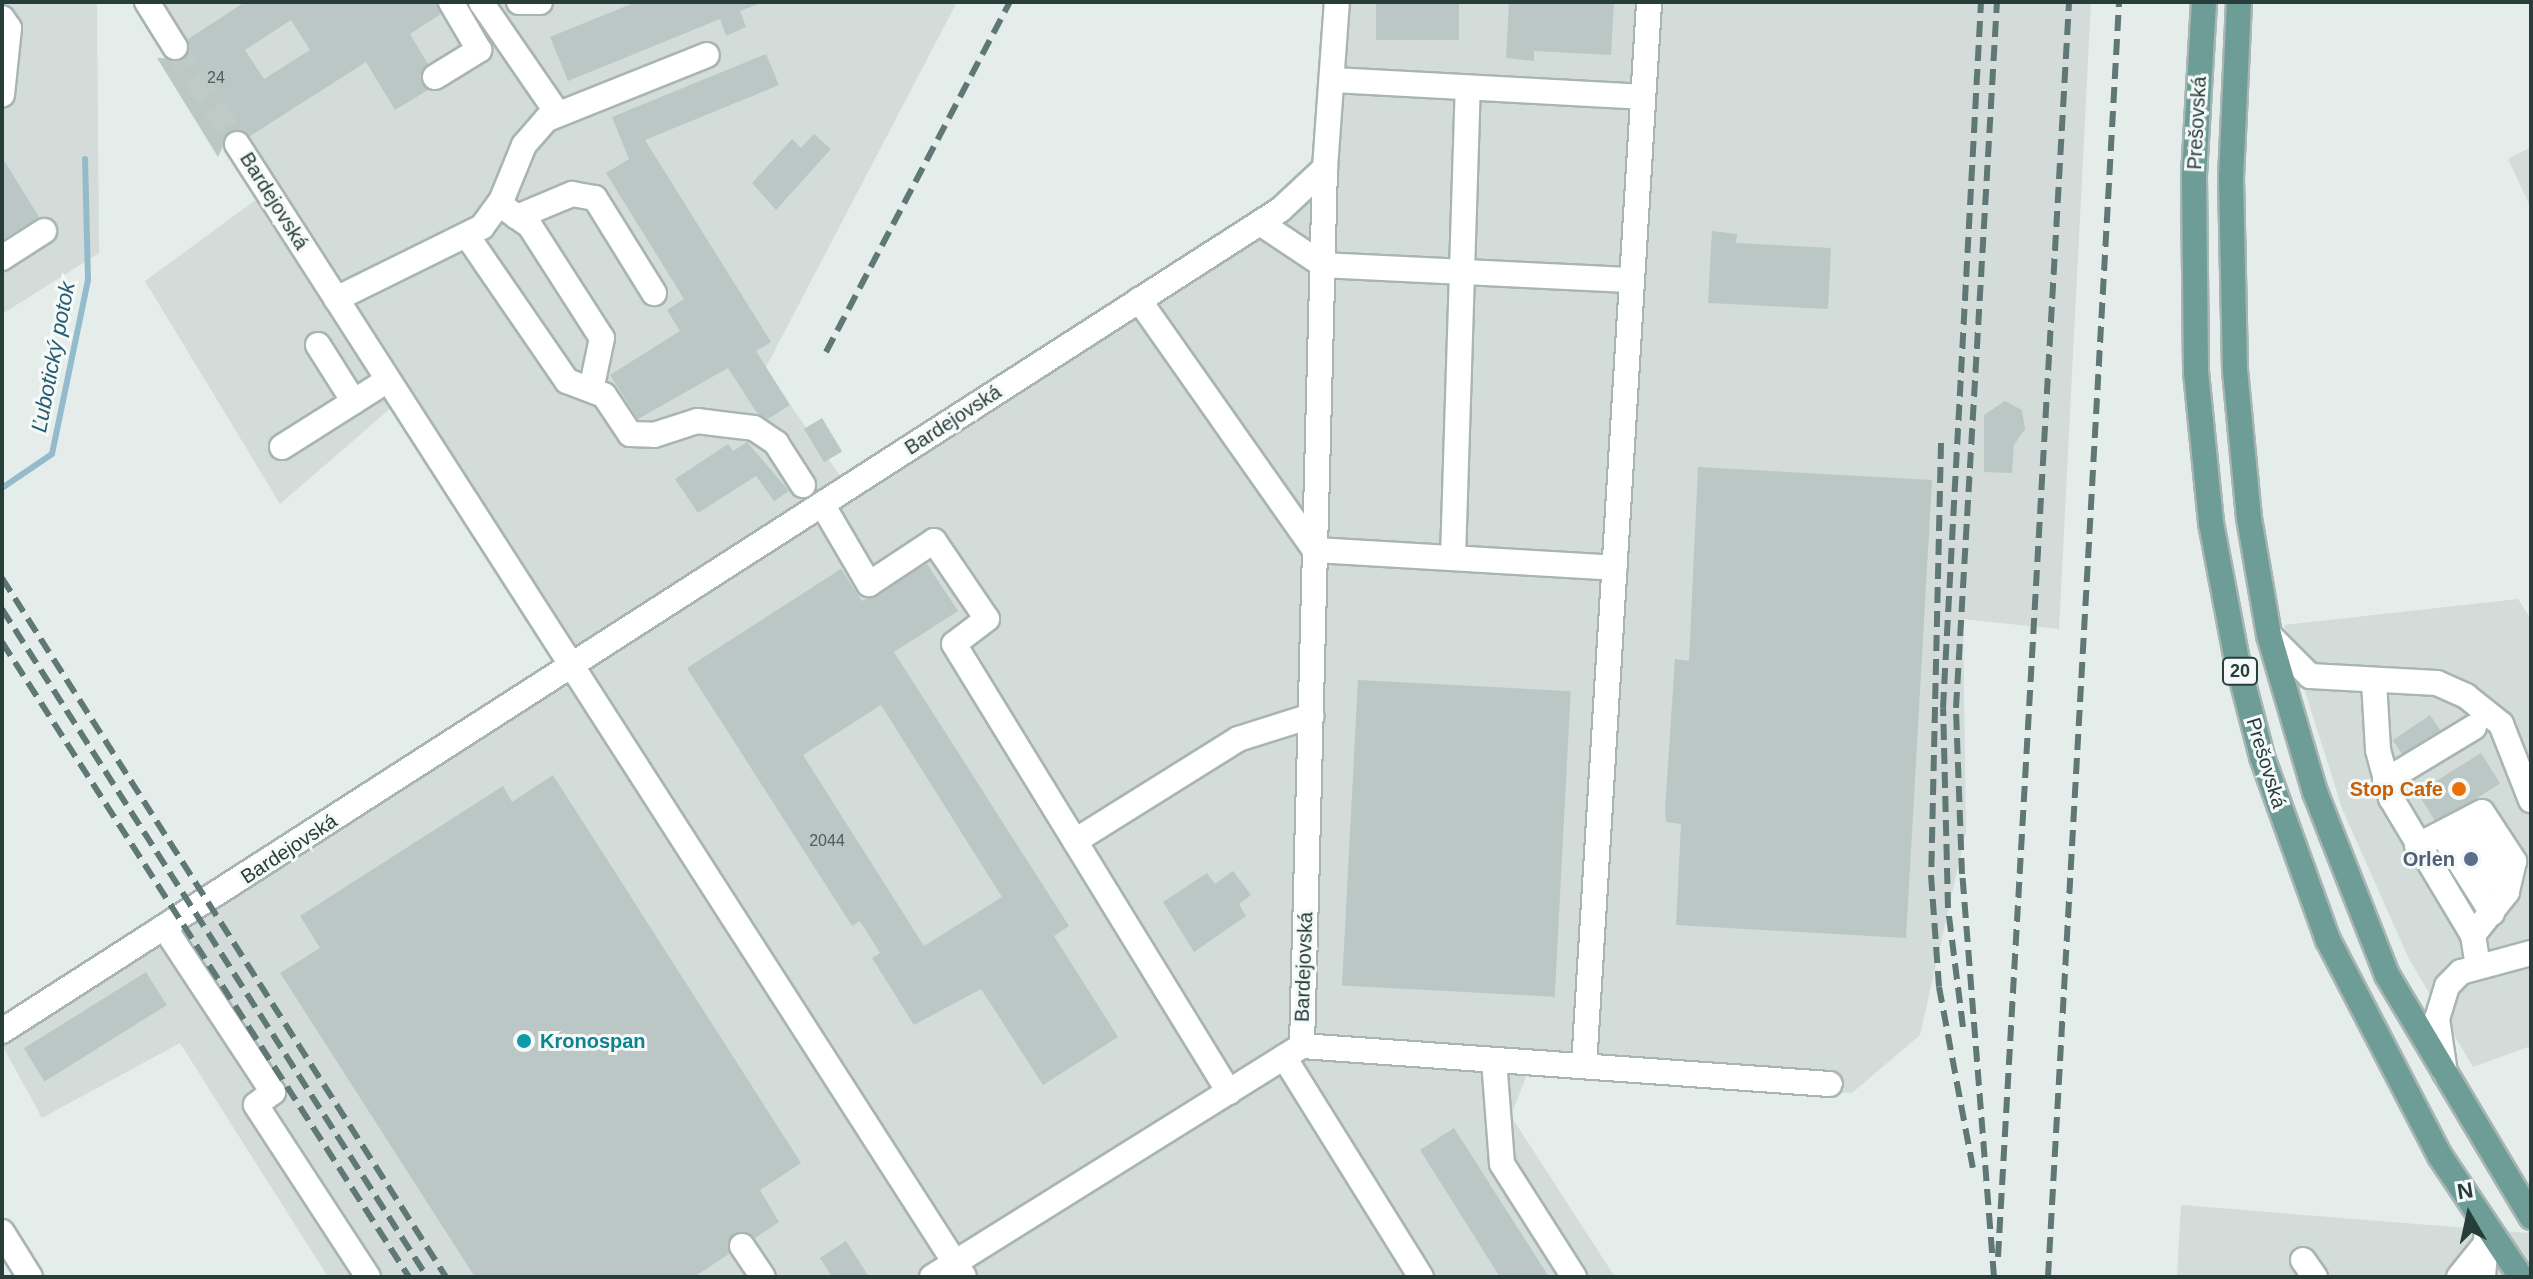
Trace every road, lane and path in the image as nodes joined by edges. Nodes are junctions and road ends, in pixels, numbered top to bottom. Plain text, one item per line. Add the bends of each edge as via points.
1 (147, 2) edge
2 (451, 2) edge
3 (481, 2) edge
4 (519, 2) edge
5 (540, 2) edge
6 (1337, 2) edge
7 (1649, 2) edge
8 (2204, 2) edge
9 (2239, 2) edge
10 (2, 18) edge
11 (175, 47) tunnel mouth
12 (707, 55) dead end
13 (435, 77) dead end
14 (1332, 80) junction
15 (1468, 88) junction
16 (2, 95) edge
17 (1643, 97) junction
18 (558, 114) junction
19 (237, 144) tunnel mouth
20 (1325, 168) junction
21 (508, 211) junction
22 (1260, 223) junction
23 (44, 231) dead end
24 (468, 237) junction
25 (2, 258) edge
26 (1323, 265) junction
27 (1462, 272) junction
28 (1632, 280) junction
29 (654, 293) dead end
30 (336, 299) junction
31 (1139, 300) junction
32 (318, 345) dead end
33 (388, 380) junction
34 (591, 390) junction
35 (354, 402) junction
36 (282, 447) dead end
37 (803, 485) dead end
38 (822, 504) junction
39 (1315, 550) junction
40 (1453, 558) junction
41 (1614, 568) junction
42 (2269, 635) junction
43 (573, 664) junction
44 (2374, 682) junction
45 (1311, 716) junction
46 (2474, 727) dead end
47 (2385, 781) junction
48 (2531, 800) edge
49 (2453, 831) junction
50 (1075, 841) junction
51 (2417, 846) junction
52 (2492, 913) junction
53 (164, 927) junction
54 (2473, 935) junction
55 (2530, 952) edge
56 (2478, 966) junction
57 (2, 1031) edge
58 (1293, 1052) junction
59 (1494, 1060) junction
60 (1584, 1066) junction
61 (2447, 1083) junction
62 (1830, 1084) dead end
63 (1229, 1092) junction
64 (2531, 1217) edge
65 (2, 1232) edge
66 (2486, 1236) junction
67 (742, 1246) dead end
68 (959, 1270) edge
69 (30, 1277) edge
70 (368, 1277) edge
71 (763, 1277) edge
72 (932, 1277) edge
73 (1421, 1277) edge
74 (1574, 1277) edge
75 (2459, 1277) edge
76 (2483, 1277) edge
77 (2521, 1277) edge

1 - 11 street
2 - 13 street via 479,50
3 - 18 street
4 - 5 street
6 - 14 street, Bardejovská
7 - 17 street
8 - 66 main road, Prešovská / 20 via 2194,177 2196,372 2211,523 2237,660 2265,768 2328,940
9 - 42 main road, Prešovská / 20 via 2231,178 2235,370 2249,518
10 - 16 street via 9,28
12 - 18 street
14 - 15 street
14 - 20 street, Bardejovská
15 - 17 street
15 - 27 street
17 - 28 street
18 - 21 street via 524,145
19 - 30 street, Bardejovská
20 - 22 street, Bardejovská
20 - 26 street, Bardejovská
21 - 24 street
21 - 29 street via 572,194 595,198
21 - 34 street via 530,226 602,338
22 - 26 street
22 - 31 street, Bardejovská
23 - 25 street
24 - 30 street
24 - 34 street via 567,381
26 - 27 street
26 - 39 street, Bardejovská
27 - 28 street
27 - 40 street
28 - 41 street
30 - 33 street, Bardejovská
31 - 38 street, Bardejovská
31 - 39 street
32 - 35 street
33 - 35 street
33 - 43 street, Bardejovská
34 - 37 street via 604,395 630,434 654,435 697,421 754,428 776,443
35 - 36 street
38 - 43 street, Bardejovská
38 - 50 street via 869,584 934,541 987,619 954,644
39 - 40 street
39 - 45 street, Bardejovská
40 - 41 street
41 - 60 street
42 - 44 street via 2310,676
42 - 61 main road, Prešovská / 20 via 2342,867 2387,975
43 - 53 street, Bardejovská
43 - 68 street, Bardejovská
44 - 47 street
44 - 48 street via 2437,683 2488,711 2501,724
45 - 50 street via 1238,739
45 - 58 street, Bardejovská
46 - 47 street
47 - 51 street
49 - 51 street
49 - 52 street
49 - 52 street via 2482,812 2514,861 2507,892
50 - 63 street
51 - 54 street
52 - 54 street
53 - 57 street, Bardejovská
53 - 70 street via 273,1092 256,1105
54 - 56 street
55 - 56 street, Prešovská
56 - 61 street, Prešovská via 2461,972 2440,1003
58 - 59 street, Bardejovská
58 - 63 street
58 - 73 street
59 - 60 street, Bardejovská
59 - 74 street via 1502,1164
60 - 62 street, Bardejovská
61 - 64 main road, Prešovská / 20
63 - 68 street
65 - 69 street
66 - 75 street
66 - 76 street
66 - 77 main road, Prešovská / 20
67 - 71 street
68 - 72 street

